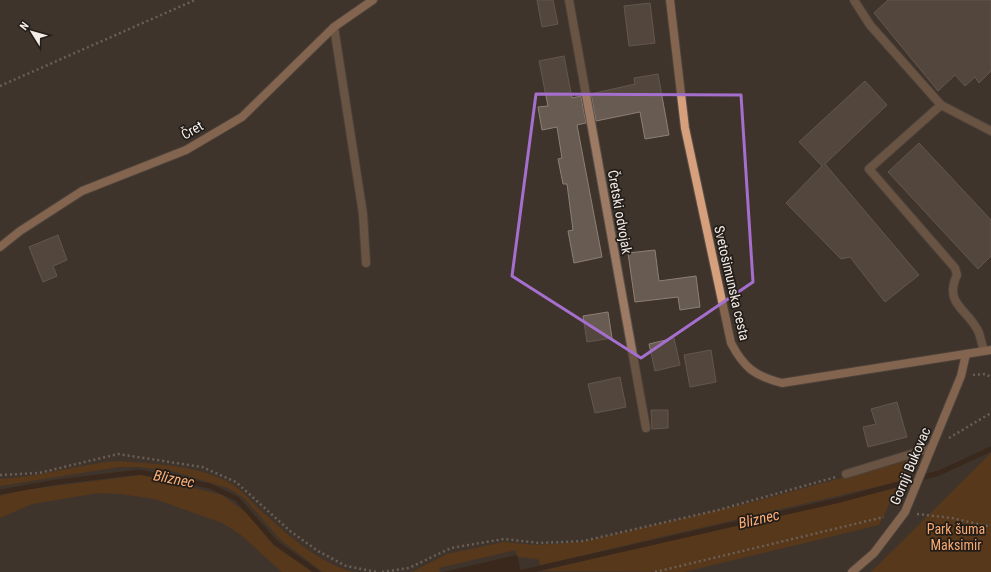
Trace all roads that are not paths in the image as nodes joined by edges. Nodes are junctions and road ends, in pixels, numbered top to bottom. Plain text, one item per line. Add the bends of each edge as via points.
1 (373, 0) edge
2 (569, 0) edge
3 (670, 0) edge
4 (854, 0) edge
5 (334, 27) junction
6 (941, 105) junction
7 (991, 131) edge
8 (0, 247) edge
9 (366, 263) dead end
10 (987, 350) edge
11 (966, 354) junction
12 (646, 428) dead end
13 (931, 448) junction
14 (846, 474) road end
15 (852, 572) edge

1 - 5 street, Čret
2 - 12 street, Čretski odvojak
3 - 11 street, Svetošimunska cesta via 685,128 731,343 739,358 750,370 766,379 782,383
4 - 6 street via 870,25
5 - 8 street, Čret via 242,117 186,150 82,191
5 - 9 street via 363,214
6 - 7 street
6 - 10 street via 869,169 955,268 957,275 953,283 952,297 979,332
10 - 11 street, Svetošimunska cesta
11 - 13 street, Gornji Bukovac via 961,376
13 - 14 street
13 - 15 street, Gornji Bukovac via 905,512 874,554

